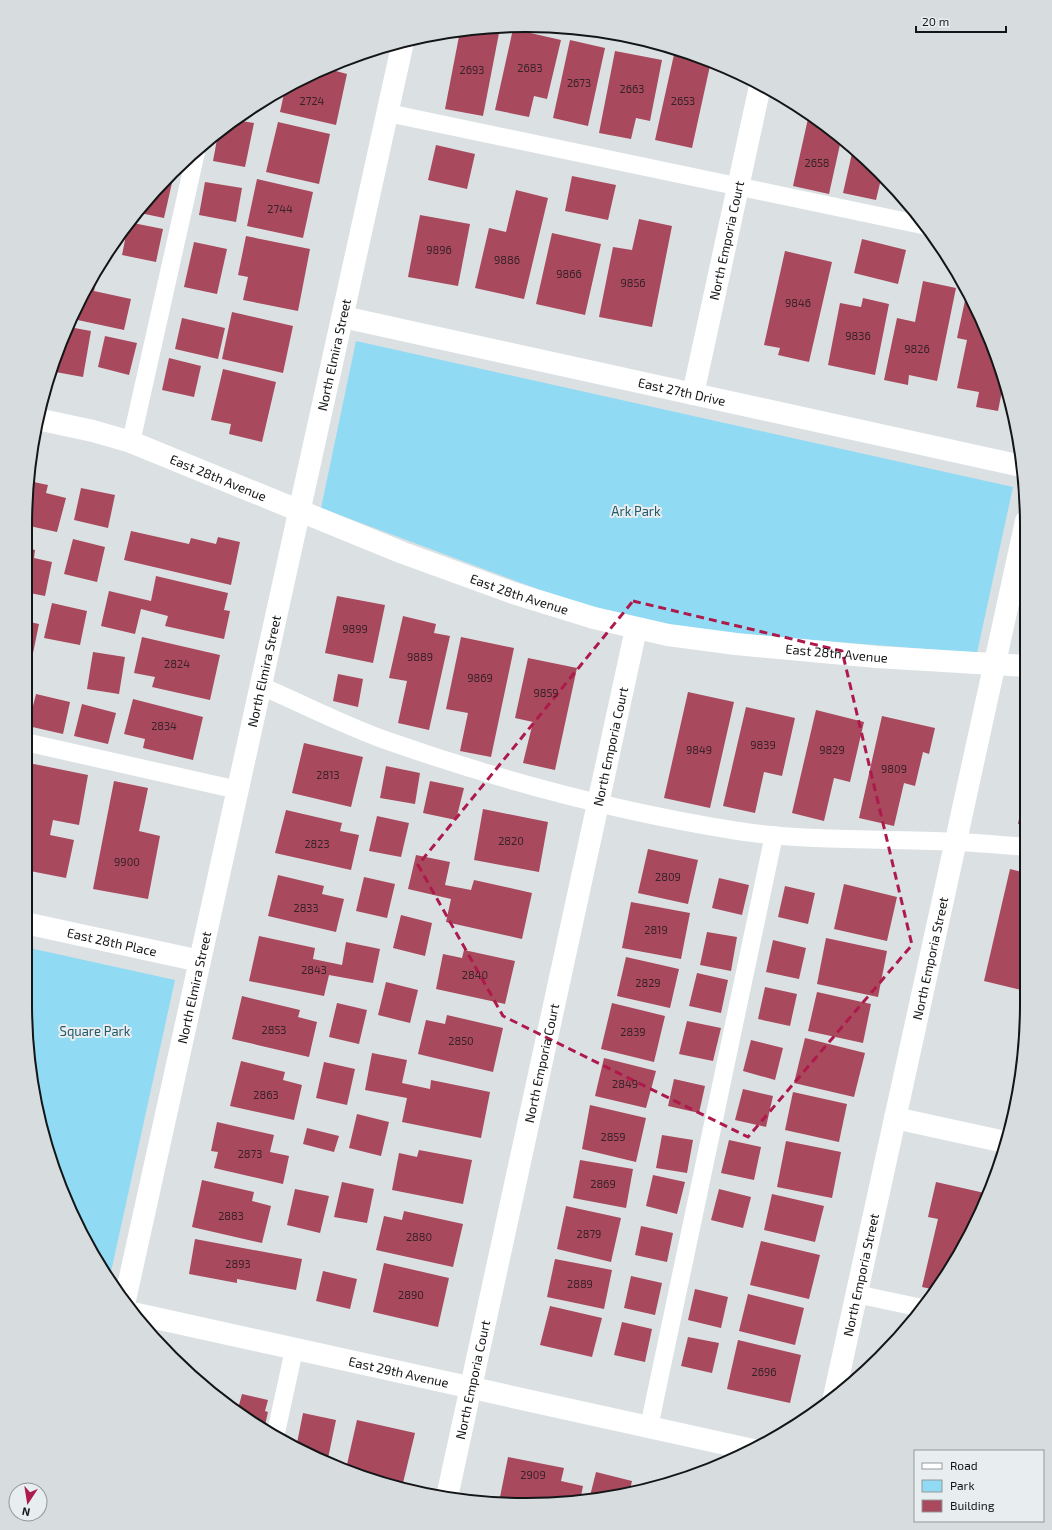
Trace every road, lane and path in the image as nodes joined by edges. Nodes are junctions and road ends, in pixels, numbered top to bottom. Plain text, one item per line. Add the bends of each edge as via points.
1 (402, 48) edge
2 (759, 91) edge
3 (388, 113) junction
4 (194, 161) edge
5 (738, 188) junction
6 (917, 224) edge
7 (343, 317) junction
8 (693, 394) junction
9 (43, 420) edge
10 (132, 442) junction
11 (1016, 465) edge
12 (300, 510) junction
13 (1020, 549) edge
14 (636, 629) junction
15 (995, 664) junction
16 (1020, 666) edge
17 (261, 686) junction
18 (32, 744) edge
19 (238, 790) junction
20 (598, 803) junction
21 (774, 835) junction
22 (956, 842) junction
23 (1020, 847) edge
24 (32, 925) edge
25 (200, 961) junction
26 (895, 1118) junction
27 (1000, 1141) edge
28 (126, 1294) edge
29 (856, 1294) junction
30 (916, 1307) edge
31 (143, 1315) edge
32 (294, 1350) junction
33 (470, 1387) junction
34 (836, 1389) edge
35 (650, 1427) junction
36 (277, 1431) edge
37 (743, 1448) edge
38 (448, 1492) edge

1 - 3 street, North Elmira Street
2 - 5 street, North Emporia Court
3 - 5 lane
3 - 7 street, North Elmira Street
4 - 10 lane
5 - 6 lane
5 - 8 street, North Emporia Court
7 - 8 street, East 27th Drive
7 - 12 street, North Elmira Street
8 - 11 street, East 27th Drive
9 - 10 street, East 28th Avenue
10 - 12 street, East 28th Avenue
12 - 14 street, East 28th Avenue via 403,553 513,593
12 - 17 street, North Elmira Street
13 - 15 street, North Emporia Street
14 - 15 street, East 28th Avenue via 736,644 877,657
14 - 20 street, North Emporia Court
15 - 16 street, East 28th Avenue
15 - 22 street, North Emporia Street
17 - 19 street, North Elmira Street
17 - 20 lane via 386,740 508,780
18 - 19 lane
19 - 25 street, North Elmira Street
20 - 21 lane via 738,831
20 - 33 street, North Emporia Court
21 - 22 lane
21 - 35 lane
22 - 23 lane
22 - 26 street, North Emporia Street
24 - 25 street, East 28th Place
25 - 28 street, North Elmira Street
26 - 27 street
26 - 29 street, North Emporia Street
29 - 30 lane
29 - 34 street, North Emporia Street
31 - 32 street, East 29th Avenue
32 - 33 street, East 29th Avenue
32 - 36 lane
33 - 35 street, East 29th Avenue
33 - 38 street, North Emporia Court
35 - 37 street, East 29th Avenue

